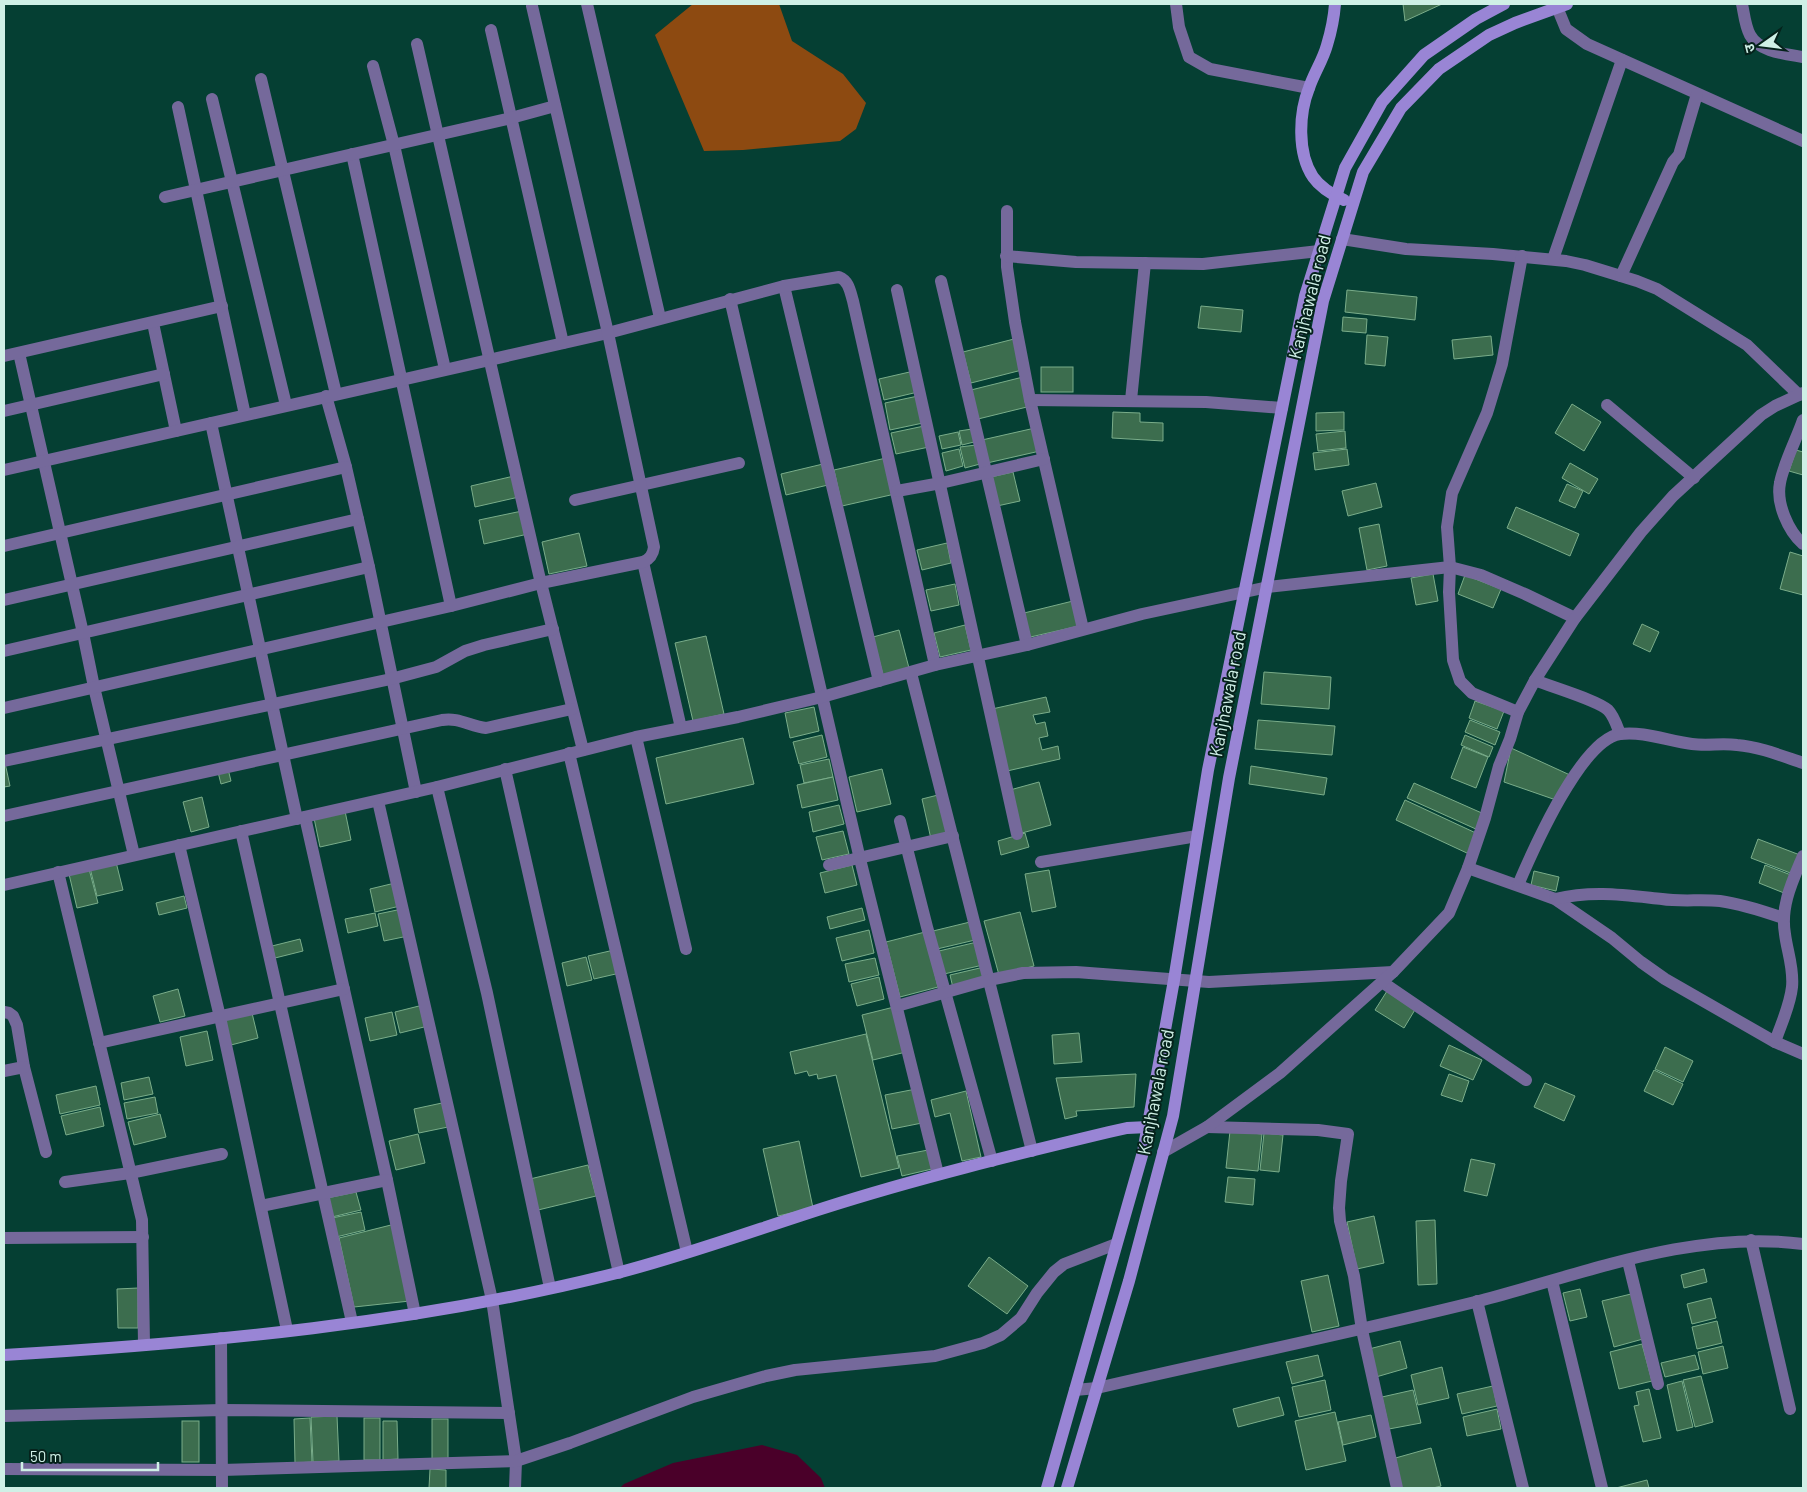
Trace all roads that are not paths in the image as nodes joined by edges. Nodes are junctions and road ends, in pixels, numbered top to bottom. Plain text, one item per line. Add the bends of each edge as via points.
1 (587, 4) edge
2 (1176, 4) edge
3 (1335, 4) edge
4 (1504, 4) edge
5 (1742, 4) edge
6 (532, 6) dead end
7 (1562, 6) edge
8 (491, 30) dead end
9 (417, 44) dead end
10 (1803, 57) edge
11 (1622, 60) junction
12 (373, 66) dead end
13 (260, 79) dead end
14 (1309, 88) junction
15 (1697, 94) junction
16 (212, 99) dead end
17 (555, 106) junction
18 (178, 107) dead end
19 (510, 118) junction
20 (438, 135) junction
21 (1803, 142) edge
22 (394, 145) junction
23 (352, 154) junction
24 (282, 170) junction
25 (233, 182) junction
26 (196, 190) junction
27 (165, 197) dead end
28 (1336, 197) junction
29 (1353, 204) junction
30 (1007, 211) dead end
31 (1342, 238) junction
32 (1320, 251) junction
33 (1006, 256) junction
34 (1522, 256) junction
35 (1553, 259) junction
36 (1145, 263) junction
37 (1621, 276) junction
38 (941, 281) dead end
39 (784, 286) junction
40 (897, 290) dead end
41 (730, 299) junction
42 (222, 306) junction
43 (660, 318) junction
44 (153, 323) junction
45 (608, 333) junction
46 (563, 343) junction
47 (19, 353) junction
48 (4, 356) edge
49 (489, 360) junction
50 (445, 369) junction
51 (164, 374) junction
52 (402, 379) junction
53 (1801, 394) edge
54 (331, 395) junction
55 (1030, 400) junction
56 (1131, 400) junction
57 (32, 405) junction
58 (1607, 405) dead end
59 (286, 406) junction
60 (1282, 408) junction
61 (4, 411) edge
62 (245, 415) junction
63 (1803, 420) edge
64 (212, 423) junction
65 (176, 431) junction
66 (1044, 459) junction
67 (44, 460) junction
68 (739, 463) dead end
69 (346, 467) junction
70 (4, 470) edge
71 (987, 472) junction
72 (1694, 478) junction
73 (941, 483) junction
74 (642, 484) junction
75 (897, 491) junction
76 (227, 495) junction
77 (575, 500) dead end
78 (358, 520) junction
79 (60, 533) junction
80 (1803, 544) edge
81 (4, 546) edge
82 (238, 546) junction
83 (642, 562) junction
84 (369, 567) junction
85 (1450, 567) junction
86 (541, 583) junction
87 (72, 584) junction
88 (1268, 587) junction
89 (1245, 592) junction
90 (249, 595) junction
91 (4, 600) edge
92 (451, 606) junction
93 (1575, 618) junction
94 (380, 622) junction
95 (553, 629) junction
96 (1083, 629) junction
97 (83, 633) junction
98 (1027, 645) junction
99 (261, 650) junction
100 (4, 651) edge
101 (977, 656) junction
102 (935, 665) junction
103 (911, 673) junction
104 (391, 678) junction
105 (1535, 680) junction
106 (879, 681) junction
107 (94, 687) junction
108 (822, 697) junction
109 (273, 704) junction
110 (4, 708) edge
111 (572, 709) junction
112 (1518, 712) junction
113 (682, 728) junction
114 (402, 730) junction
115 (1620, 734) junction
116 (636, 737) junction
117 (106, 739) junction
118 (583, 750) junction
119 (569, 753) junction
120 (284, 755) junction
121 (4, 761) edge
122 (1803, 763) edge
123 (505, 770) junction
124 (437, 787) junction
125 (119, 791) junction
126 (416, 792) junction
127 (378, 800) junction
128 (4, 816) edge
129 (301, 818) junction
130 (900, 821) dead end
131 (241, 831) junction
132 (1017, 834) dead end
133 (953, 836) junction
134 (1197, 836) junction
135 (180, 845) junction
136 (907, 847) junction
137 (134, 855) junction
138 (1803, 856) edge
139 (860, 858) junction
140 (1041, 862) dead end
141 (829, 865) dead end
142 (1468, 868) junction
143 (58, 872) junction
144 (4, 885) edge
145 (1518, 885) junction
146 (1555, 899) junction
147 (1783, 918) junction
148 (686, 949) dead end
149 (1393, 972) junction
150 (989, 980) junction
151 (1174, 980) junction
152 (1196, 981) junction
153 (1382, 982) junction
154 (344, 989) junction
155 (945, 992) junction
156 (279, 1003) junction
157 (897, 1006) junction
158 (4, 1012) edge
159 (220, 1017) junction
160 (1774, 1042) junction
161 (99, 1043) junction
162 (1803, 1054) edge
163 (24, 1067) junction
164 (4, 1071) edge
165 (1526, 1080) dead end
166 (1148, 1127) junction
167 (1207, 1127) junction
168 (1032, 1151) junction
169 (46, 1152) dead end
170 (1163, 1152) junction
171 (222, 1154) dead end
172 (992, 1161) junction
173 (130, 1173) junction
174 (938, 1174) junction
175 (387, 1180) junction
176 (65, 1182) dead end
177 (322, 1195) junction
178 (262, 1206) junction
179 (143, 1237) junction
180 (4, 1238) edge
181 (1751, 1240) junction
182 (1116, 1244) junction
183 (1803, 1244) edge
184 (687, 1252) junction
185 (1628, 1261) junction
186 (619, 1273) junction
187 (1552, 1281) junction
188 (550, 1288) junction
189 (492, 1300) junction
190 (1477, 1301) junction
191 (415, 1314) junction
192 (352, 1322) junction
193 (287, 1330) junction
194 (1362, 1330) junction
195 (221, 1338) junction
196 (144, 1344) junction
197 (4, 1355) edge
198 (1658, 1384) dead end
199 (1097, 1388) junction
200 (1075, 1390) junction
201 (1790, 1408) dead end
202 (221, 1410) junction
203 (509, 1413) junction
204 (4, 1416) edge
205 (516, 1462) junction
206 (4, 1469) edge
207 (222, 1470) junction
208 (222, 1488) edge
209 (515, 1488) edge
210 (1047, 1488) edge
211 (1066, 1488) edge
212 (1397, 1488) edge
213 (1523, 1488) edge
214 (1602, 1488) edge

1 - 43 street
2 - 14 street via 1179,27 1189,57 1210,69
3 - 14 main road via 1328,43
4 - 28 main road, Kanjhawala road via 1424,55 1382,102 1345,168
5 - 10 street via 1754,42
6 - 17 street
7 - 11 street via 1566,28 1575,37
7 - 29 main road, Kanjhawala road via 1489,35 1439,69 1401,108 1363,172
8 - 19 street
9 - 20 street
11 - 15 street
11 - 35 street
12 - 22 street
13 - 24 street
14 - 28 main road via 1301,126 1304,153 1313,176
15 - 21 street
15 - 37 street via 1679,155 1672,162
16 - 25 street
17 - 19 street
17 - 45 street
18 - 26 street
19 - 20 street
19 - 46 street
20 - 22 street
20 - 49 street
22 - 23 street
22 - 50 street
23 - 24 street
23 - 52 street
24 - 25 street
24 - 54 street
25 - 26 street
25 - 59 street
26 - 27 street
26 - 42 street
28 - 29 main road
28 - 32 main road, Kanjhawala road
29 - 31 main road, Kanjhawala road
30 - 33 street
31 - 34 street via 1406,249
31 - 88 main road, Kanjhawala road via 1323,301
32 - 36 street via 1203,264
32 - 60 main road, Kanjhawala road via 1305,296
33 - 36 street
33 - 55 street via 1008,284
34 - 35 street
34 - 85 street via 1502,364 1487,413 1452,493 1447,527
35 - 37 street
36 - 56 street
37 - 53 street via 1657,289 1747,345
38 - 71 street
39 - 41 street
39 - 75 street via 839,277 849,286
39 - 106 street
40 - 73 street
41 - 43 street
41 - 108 street
42 - 44 street
42 - 62 street
43 - 45 street
44 - 47 street
44 - 51 street
45 - 46 street
45 - 74 street
46 - 49 street
47 - 48 street
47 - 57 street
49 - 50 street
49 - 86 street
50 - 52 street
51 - 57 street
51 - 65 street
52 - 54 street
52 - 92 street
53 - 72 street via 1761,415
54 - 59 street
54 - 69 street
55 - 56 street
55 - 66 street
56 - 60 street
57 - 61 street
57 - 67 street
58 - 72 street
59 - 62 street
60 - 89 main road, Kanjhawala road
62 - 64 street
63 - 80 street via 1780,484 1781,502 1789,525
64 - 65 street
64 - 76 street
65 - 67 street
66 - 71 street
66 - 96 street
67 - 70 street
67 - 79 street
68 - 74 street
69 - 76 street
69 - 78 street
71 - 73 street
71 - 98 street
72 - 93 street via 1641,532
73 - 75 street
73 - 101 street
74 - 77 street
74 - 83 street via 654,547 653,554
75 - 102 street
76 - 79 street
76 - 82 street
78 - 82 street
78 - 84 street
79 - 81 street
79 - 87 street
82 - 87 street
82 - 90 street
83 - 86 street
83 - 113 street
84 - 90 street
84 - 94 street
85 - 88 street
85 - 93 street via 1481,575
85 - 112 street via 1453,660 1460,682 1472,693
86 - 92 street
86 - 95 street
87 - 91 street
87 - 97 street
88 - 89 street
88 - 152 main road, Kanjhawala road via 1229,778
89 - 96 street
89 - 134 main road, Kanjhawala road
90 - 97 street
90 - 99 street
92 - 94 street
93 - 105 street
94 - 99 street
94 - 104 street
95 - 104 street via 465,650 436,667
95 - 111 street
96 - 98 street
97 - 100 street
97 - 107 street
98 - 101 street
99 - 107 street
99 - 109 street
101 - 102 street
101 - 132 street
102 - 103 street
103 - 106 street
103 - 133 street
104 - 109 street
104 - 114 street
105 - 112 street
105 - 115 street via 1607,709
106 - 108 street
107 - 110 street
107 - 117 street
108 - 113 street
108 - 139 street
109 - 117 street
109 - 120 street
111 - 114 street via 486,728 451,718
111 - 118 street
112 - 142 street
113 - 116 street
114 - 120 street
114 - 126 street
115 - 122 street via 1755,747
115 - 145 street via 1608,738 1570,782 1542,831
116 - 118 street
116 - 148 street
117 - 121 street
117 - 125 street
118 - 119 street
119 - 123 street
119 - 184 street
120 - 125 street
120 - 129 street
123 - 124 street
123 - 186 street
124 - 126 street
124 - 188 street via 487,993
125 - 128 street
125 - 137 street
126 - 127 street
127 - 129 street
127 - 189 street
129 - 131 street
129 - 154 street
130 - 136 street
131 - 135 street
131 - 156 street
133 - 136 street
133 - 150 street
134 - 140 street
134 - 151 main road, Kanjhawala road
135 - 137 street
135 - 159 street
136 - 139 street
136 - 155 street
137 - 143 street
138 - 147 street via 1791,885
139 - 141 street
139 - 157 street
142 - 145 street
142 - 149 street via 1449,913
143 - 144 street
143 - 161 street
145 - 146 street
146 - 147 street via 1596,893 1721,901
146 - 160 street via 1665,979
147 - 160 street via 1792,964 1792,986
149 - 152 street
149 - 153 street
150 - 151 street via 1046,972
150 - 155 street
150 - 168 street
151 - 152 street
151 - 166 main road, Kanjhawala road
152 - 170 main road, Kanjhawala road via 1173,1116
153 - 165 street
153 - 167 street via 1280,1073
154 - 156 street
154 - 175 street
155 - 157 street
155 - 172 street
156 - 159 street
156 - 177 street
157 - 174 street
158 - 163 street via 13,1016 17,1025
159 - 161 street
159 - 178 street
160 - 162 street
161 - 173 street
163 - 164 street
163 - 169 street
166 - 168 main road via 1127,1128
166 - 182 main road, Kanjhawala road
167 - 170 street
167 - 194 street via 1318,1130 1348,1134 1339,1208
168 - 172 main road
170 - 199 main road, Kanjhawala road
171 - 173 street
172 - 174 main road
173 - 176 street
173 - 179 street
174 - 184 main road
175 - 177 street
175 - 191 street
177 - 178 street
177 - 192 street
178 - 193 street
179 - 180 street
179 - 196 street
181 - 183 street
181 - 185 street via 1704,1244
181 - 201 street
182 - 200 main road, Kanjhawala road
182 - 205 street via 1064,1264 1037,1293 1021,1318 983,1343 936,1356 795,1370 766,1376 693,1397
184 - 186 main road
185 - 187 street
185 - 198 street
186 - 188 main road
187 - 190 street
187 - 214 street
188 - 189 main road
189 - 191 main road
189 - 203 street
190 - 194 street
190 - 213 street
191 - 192 main road
192 - 193 main road
193 - 195 main road
194 - 199 street
194 - 212 street
195 - 196 main road
195 - 202 street
196 - 197 main road
199 - 200 street
199 - 211 main road, Kanjhawala road
200 - 210 main road, Kanjhawala road
202 - 203 street
202 - 204 street
202 - 207 street
203 - 205 street
205 - 207 street
205 - 209 street
206 - 207 street
207 - 208 street

